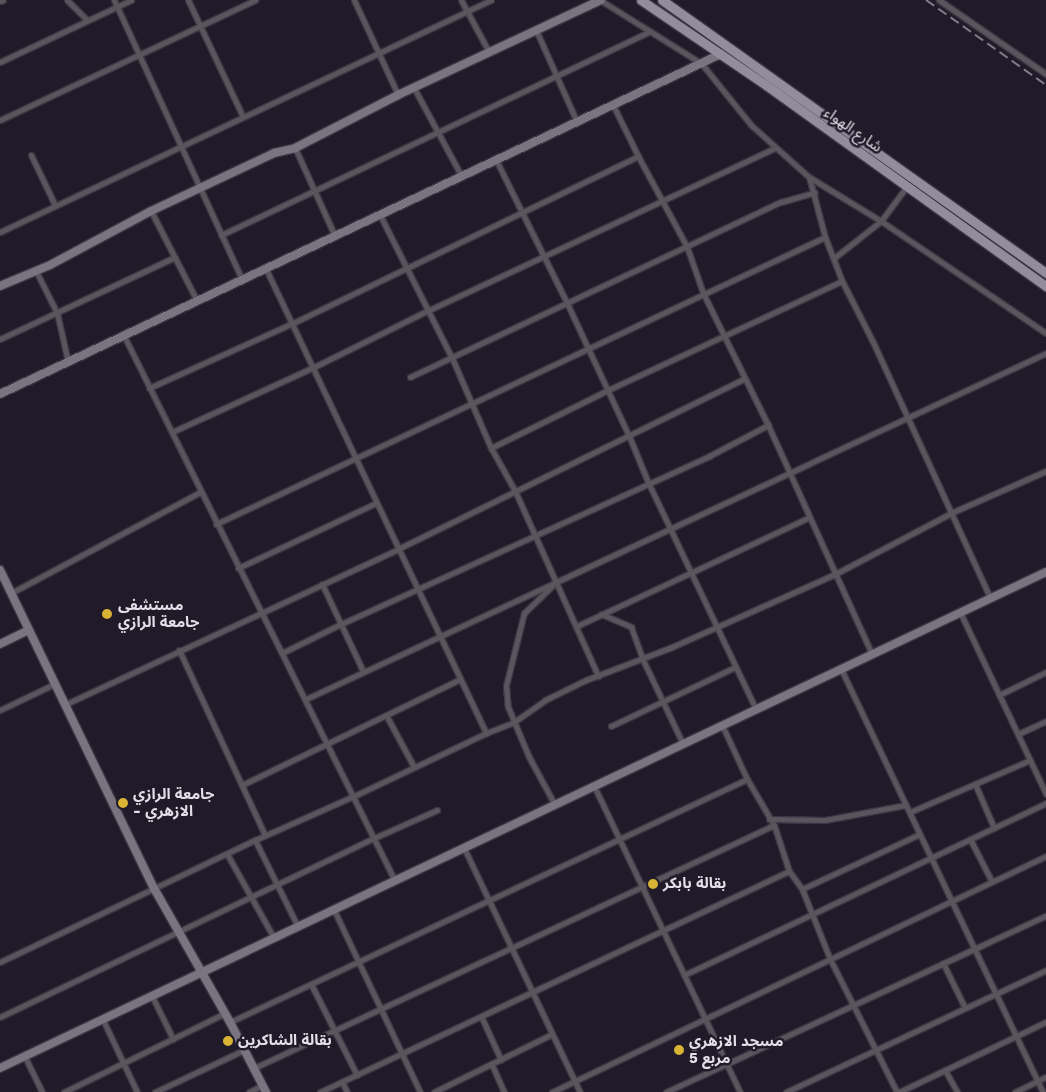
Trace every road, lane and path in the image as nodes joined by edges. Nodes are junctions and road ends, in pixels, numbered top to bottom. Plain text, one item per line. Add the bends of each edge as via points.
1 (68, 0) edge
2 (114, 0) edge
3 (131, 0) edge
4 (188, 0) edge
5 (255, 0) edge
6 (461, 0) edge
7 (491, 0) edge
8 (601, 0) edge
9 (641, 0) edge
10 (662, 0) edge
11 (939, 0) edge
12 (357, 1) edge
13 (117, 6) junction
14 (467, 11) junction
15 (87, 20) junction
16 (199, 25) junction
17 (536, 30) junction
18 (650, 31) junction
19 (489, 52) junction
20 (378, 53) junction
21 (139, 54) junction
22 (721, 54) junction
23 (0, 62) edge
24 (701, 63) junction
25 (1046, 74) edge
26 (558, 76) junction
27 (414, 88) junction
28 (398, 95) junction
29 (613, 105) junction
30 (243, 117) junction
31 (0, 120) edge
32 (577, 122) junction
33 (439, 132) junction
34 (180, 146) junction
35 (295, 148) junction
36 (775, 148) junction
37 (31, 155) dead end
38 (638, 156) junction
39 (496, 160) junction
40 (462, 177) junction
41 (809, 177) junction
42 (907, 186) junction
43 (200, 188) junction
44 (314, 190) junction
45 (815, 192) junction
46 (662, 201) junction
47 (55, 206) junction
48 (151, 211) junction
49 (522, 212) junction
50 (380, 215) junction
51 (881, 221) junction
52 (0, 232) edge
53 (221, 235) junction
54 (334, 236) junction
55 (825, 236) junction
56 (687, 247) junction
57 (544, 256) junction
58 (175, 257) junction
59 (834, 258) junction
60 (406, 268) junction
61 (266, 269) junction
62 (36, 270) junction
63 (1046, 273) edge
64 (242, 280) junction
65 (842, 281) junction
66 (0, 286) edge
67 (1046, 286) edge
68 (703, 293) junction
69 (197, 301) junction
70 (567, 303) junction
71 (427, 311) junction
72 (57, 313) junction
73 (291, 324) junction
74 (1046, 334) edge
75 (124, 336) junction
76 (724, 337) junction
77 (0, 339) edge
78 (588, 348) junction
79 (1046, 353) edge
80 (452, 358) junction
81 (68, 362) junction
82 (312, 368) junction
83 (410, 377) dead end
84 (744, 379) junction
85 (149, 388) junction
86 (608, 390) junction
87 (0, 394) edge
88 (473, 402) junction
89 (908, 418) junction
90 (768, 425) junction
91 (172, 432) junction
92 (630, 436) junction
93 (491, 448) junction
94 (355, 458) junction
95 (1046, 471) edge
96 (790, 473) junction
97 (648, 482) junction
98 (515, 491) junction
99 (200, 492) junction
100 (376, 502) junction
101 (951, 513) junction
102 (810, 517) junction
103 (216, 524) junction
104 (670, 528) junction
105 (534, 534) junction
106 (398, 549) junction
107 (238, 568) junction
108 (0, 570) edge
109 (1046, 572) edge
110 (692, 573) junction
111 (835, 574) junction
112 (557, 581) junction
113 (322, 584) junction
114 (4, 587) edge
115 (417, 588) junction
116 (11, 593) junction
117 (990, 598) junction
118 (260, 612) junction
119 (960, 612) junction
120 (601, 614) junction
121 (341, 624) junction
122 (577, 626) junction
123 (717, 627) junction
124 (29, 630) junction
125 (440, 636) junction
126 (0, 644) edge
127 (178, 650) junction
128 (282, 653) junction
129 (872, 654) junction
130 (642, 658) junction
131 (735, 666) junction
132 (841, 669) junction
133 (363, 671) junction
134 (1046, 672) edge
135 (598, 676) junction
136 (460, 679) junction
137 (54, 684) junction
138 (1000, 695) junction
139 (306, 699) junction
140 (663, 702) junction
141 (64, 705) junction
142 (756, 709) junction
143 (0, 710) edge
144 (386, 715) junction
145 (1046, 721) edge
146 (514, 722) junction
147 (722, 725) junction
148 (611, 726) dead end
149 (486, 733) junction
150 (1018, 734) junction
151 (328, 744) junction
152 (682, 744) junction
153 (1030, 760) junction
154 (414, 767) junction
155 (748, 780) junction
156 (975, 784) junction
157 (242, 785) junction
158 (594, 786) junction
159 (1044, 786) edge
160 (1046, 794) edge
161 (354, 796) junction
162 (1046, 803) edge
163 (555, 804) junction
164 (906, 806) junction
165 (437, 810) dead end
166 (910, 812) junction
167 (769, 818) junction
168 (774, 825) junction
169 (994, 828) junction
170 (920, 834) junction
171 (265, 835) junction
172 (374, 838) junction
173 (619, 839) junction
174 (970, 839) junction
175 (255, 840) junction
176 (464, 848) junction
177 (228, 854) junction
178 (1046, 856) edge
179 (931, 857) junction
180 (789, 870) junction
181 (396, 881) junction
182 (992, 882) junction
183 (277, 885) junction
184 (642, 886) junction
185 (802, 889) junction
186 (154, 890) junction
187 (252, 896) junction
188 (489, 900) junction
189 (952, 901) junction
190 (334, 910) junction
191 (813, 913) junction
192 (1046, 916) edge
193 (298, 927) junction
194 (663, 930) junction
195 (177, 931) junction
196 (274, 938) junction
197 (512, 948) junction
198 (975, 949) junction
199 (830, 959) junction
200 (0, 962) edge
201 (358, 962) junction
202 (943, 964) junction
203 (1046, 970) edge
204 (202, 972) junction
205 (684, 975) junction
206 (312, 984) junction
207 (532, 992) junction
208 (996, 993) junction
209 (152, 996) junction
210 (854, 1005) junction
211 (965, 1008) junction
212 (381, 1009) junction
213 (225, 1013) junction
214 (481, 1016) junction
215 (0, 1017) edge
216 (705, 1019) junction
217 (103, 1020) junction
218 (230, 1022) junction
219 (1046, 1022) edge
220 (334, 1030) junction
221 (552, 1034) junction
222 (1016, 1036) junction
223 (173, 1039) junction
224 (244, 1050) junction
225 (876, 1050) junction
226 (402, 1054) junction
227 (25, 1056) junction
228 (501, 1060) junction
229 (124, 1063) junction
230 (726, 1064) junction
231 (492, 1065) junction
232 (0, 1068) edge
233 (254, 1068) junction
234 (945, 1070) junction
235 (357, 1075) junction
236 (1046, 1077) edge
237 (575, 1081) junction
238 (1038, 1081) junction
239 (342, 1082) junction
240 (264, 1089) edge
241 (42, 1092) edge
242 (64, 1092) edge
243 (137, 1092) edge
244 (154, 1092) edge
245 (249, 1092) edge
246 (320, 1092) edge
247 (347, 1092) edge
248 (420, 1092) edge
249 (434, 1092) edge
250 (504, 1092) edge
251 (552, 1092) edge
252 (580, 1092) edge
253 (666, 1092) edge
254 (740, 1092) edge
255 (786, 1092) edge
256 (898, 1092) edge
257 (957, 1092) edge
258 (1015, 1092) edge
259 (1043, 1092) edge

1 - 15 street
2 - 13 street
3 - 13 street
4 - 16 street
5 - 16 street
6 - 14 street
7 - 14 street
8 - 17 street
8 - 18 street
9 - 22 main road, شارع الهواء
10 - 63 main road, شارع الهواء
11 - 25 street
12 - 20 street
13 - 15 street
13 - 21 street
14 - 19 street
14 - 20 street
15 - 23 street
16 - 21 street
16 - 30 street
17 - 19 street
17 - 26 street
18 - 24 street
18 - 26 street
19 - 27 street
20 - 28 street
20 - 30 street
21 - 31 street
21 - 34 street
22 - 24 street
22 - 42 main road, شارع الهواء
24 - 29 street
24 - 36 street via 751,125
26 - 32 street
26 - 33 street
27 - 28 street
27 - 33 street
28 - 35 street
29 - 32 street
29 - 38 street
30 - 34 street
32 - 39 street
33 - 40 street
33 - 44 street
34 - 43 street
34 - 47 street
35 - 43 street via 274,153
35 - 44 street
36 - 41 street
36 - 46 street
37 - 47 street
38 - 46 street
38 - 49 street
39 - 40 street
39 - 49 street
40 - 50 street
41 - 45 street
41 - 51 street
42 - 51 street
42 - 67 main road, شارع الهواء
43 - 48 street
43 - 53 street
44 - 53 street
44 - 54 street
45 - 55 street
45 - 56 street via 781,202
46 - 56 street
46 - 57 street
47 - 52 street
48 - 58 street
48 - 62 street
49 - 57 street
49 - 60 street
50 - 54 street
50 - 60 street
51 - 59 street
51 - 74 street
53 - 64 street
54 - 61 street
55 - 59 street
55 - 68 street
56 - 68 street
56 - 70 street
57 - 70 street
57 - 71 street
58 - 69 street
58 - 72 street
59 - 65 street
60 - 71 street
60 - 73 street
61 - 64 street
61 - 73 street
62 - 66 street
62 - 72 street
64 - 69 street
65 - 76 street
65 - 89 street
68 - 76 street
68 - 78 street
69 - 75 street
70 - 78 street
70 - 80 street
71 - 80 street
71 - 82 street
72 - 77 street
72 - 81 street
73 - 82 street
73 - 85 street
75 - 81 street
75 - 85 street
76 - 84 street
76 - 86 street
78 - 86 street
78 - 88 street
79 - 89 street
80 - 83 street
80 - 88 street
81 - 87 street
82 - 91 street
82 - 94 street
84 - 90 street
84 - 92 street
85 - 91 street
86 - 92 street
86 - 93 street
88 - 93 street
88 - 94 street
89 - 96 street
89 - 101 street
90 - 96 street
90 - 97 street via 709,456
91 - 99 street
92 - 97 street
92 - 98 street
93 - 98 street
94 - 100 street
94 - 103 street
95 - 101 street
96 - 102 street
96 - 104 street
97 - 104 street
97 - 105 street
98 - 105 street
98 - 106 street
99 - 103 street
99 - 116 street
100 - 106 street
100 - 107 street
101 - 111 street
101 - 117 street
102 - 110 street
102 - 111 street
103 - 107 street
104 - 110 street
104 - 112 street
105 - 112 street
105 - 115 street
106 - 113 street
106 - 115 street
107 - 118 street
108 - 114 street
109 - 117 street
110 - 120 street
110 - 123 street
111 - 123 street
111 - 129 street
112 - 122 street
112 - 125 street
112 - 146 street via 524,613 506,686 508,707
113 - 118 street
113 - 121 street
114 - 116 street
115 - 121 street
115 - 125 street
116 - 124 street
117 - 119 street
118 - 127 street
118 - 128 street
119 - 129 street
119 - 138 street
120 - 122 street
120 - 130 street via 632,627
121 - 128 street
121 - 133 street
122 - 135 street
123 - 130 street
123 - 131 street
124 - 126 street
124 - 137 street
125 - 133 street
125 - 136 street
127 - 141 street
127 - 157 street
128 - 139 street
129 - 132 street
130 - 135 street
130 - 140 street
131 - 140 street
131 - 142 street
132 - 142 street
132 - 164 street
133 - 139 street
134 - 138 street
135 - 146 street via 545,700
136 - 144 street
136 - 149 street
137 - 141 street
137 - 143 street
138 - 150 street
139 - 151 street
140 - 148 street
140 - 152 street
141 - 186 street
142 - 147 street
144 - 151 street
144 - 154 street
145 - 150 street
146 - 149 street
146 - 163 street
147 - 152 street
147 - 155 street
149 - 154 street
150 - 153 street
151 - 157 street
151 - 161 street
152 - 158 street
153 - 156 street
153 - 159 street
154 - 161 street
155 - 167 street
155 - 173 street
156 - 166 street
156 - 169 street
157 - 171 street
158 - 163 street
158 - 173 street
159 - 160 street
161 - 171 street
161 - 172 street
162 - 169 street
163 - 176 street
164 - 166 street
164 - 167 street via 825,820
165 - 172 street
166 - 170 street
167 - 168 street
168 - 180 street
168 - 184 street
169 - 174 street
170 - 179 street
170 - 185 street
171 - 175 street
172 - 181 street
172 - 183 street
173 - 184 street
173 - 188 street
174 - 179 street
174 - 182 street
175 - 177 street
175 - 183 street
176 - 181 street
176 - 188 street
177 - 186 street
177 - 187 street
178 - 182 street
179 - 189 street
179 - 191 street
180 - 185 street
180 - 194 street
181 - 190 street
182 - 189 street
183 - 187 street
183 - 193 street
184 - 194 street
184 - 197 street
185 - 191 street
186 - 195 street
186 - 200 street
187 - 195 street
187 - 196 street
188 - 197 street
188 - 201 street
189 - 198 street
189 - 199 street
190 - 193 street
190 - 201 street
191 - 199 street
191 - 205 street
192 - 198 street
193 - 196 street
194 - 205 street
194 - 207 street
195 - 204 street
195 - 215 street
196 - 204 street
197 - 207 street
197 - 212 street
198 - 202 street
198 - 208 street
199 - 210 street
199 - 216 street
201 - 206 street
201 - 212 street
202 - 210 street
202 - 211 street
203 - 208 street
204 - 209 street
204 - 213 street
205 - 216 street
206 - 218 street
206 - 220 street
207 - 214 street
207 - 221 street
208 - 211 street
208 - 222 street
209 - 217 street
209 - 223 street
210 - 225 street
210 - 230 street
211 - 225 street
212 - 220 street
212 - 226 street
213 - 218 street
213 - 223 street
214 - 226 street
214 - 228 street
216 - 230 street
216 - 237 street
217 - 227 street
217 - 229 street
218 - 224 street
219 - 222 street
220 - 233 street
220 - 235 street
221 - 228 street
221 - 237 street
222 - 234 street
222 - 238 street
223 - 229 street
224 - 233 street
224 - 244 street
225 - 255 street
225 - 256 street
226 - 235 street
226 - 248 street
227 - 232 street
227 - 241 street
228 - 231 street
229 - 242 street
229 - 243 street
230 - 253 street
230 - 254 street
231 - 249 street
231 - 250 street
233 - 240 street
234 - 256 street
234 - 257 street
235 - 239 street
236 - 238 street
237 - 251 street
237 - 252 street
238 - 258 street
238 - 259 street
239 - 246 street
239 - 247 street
240 - 245 street

